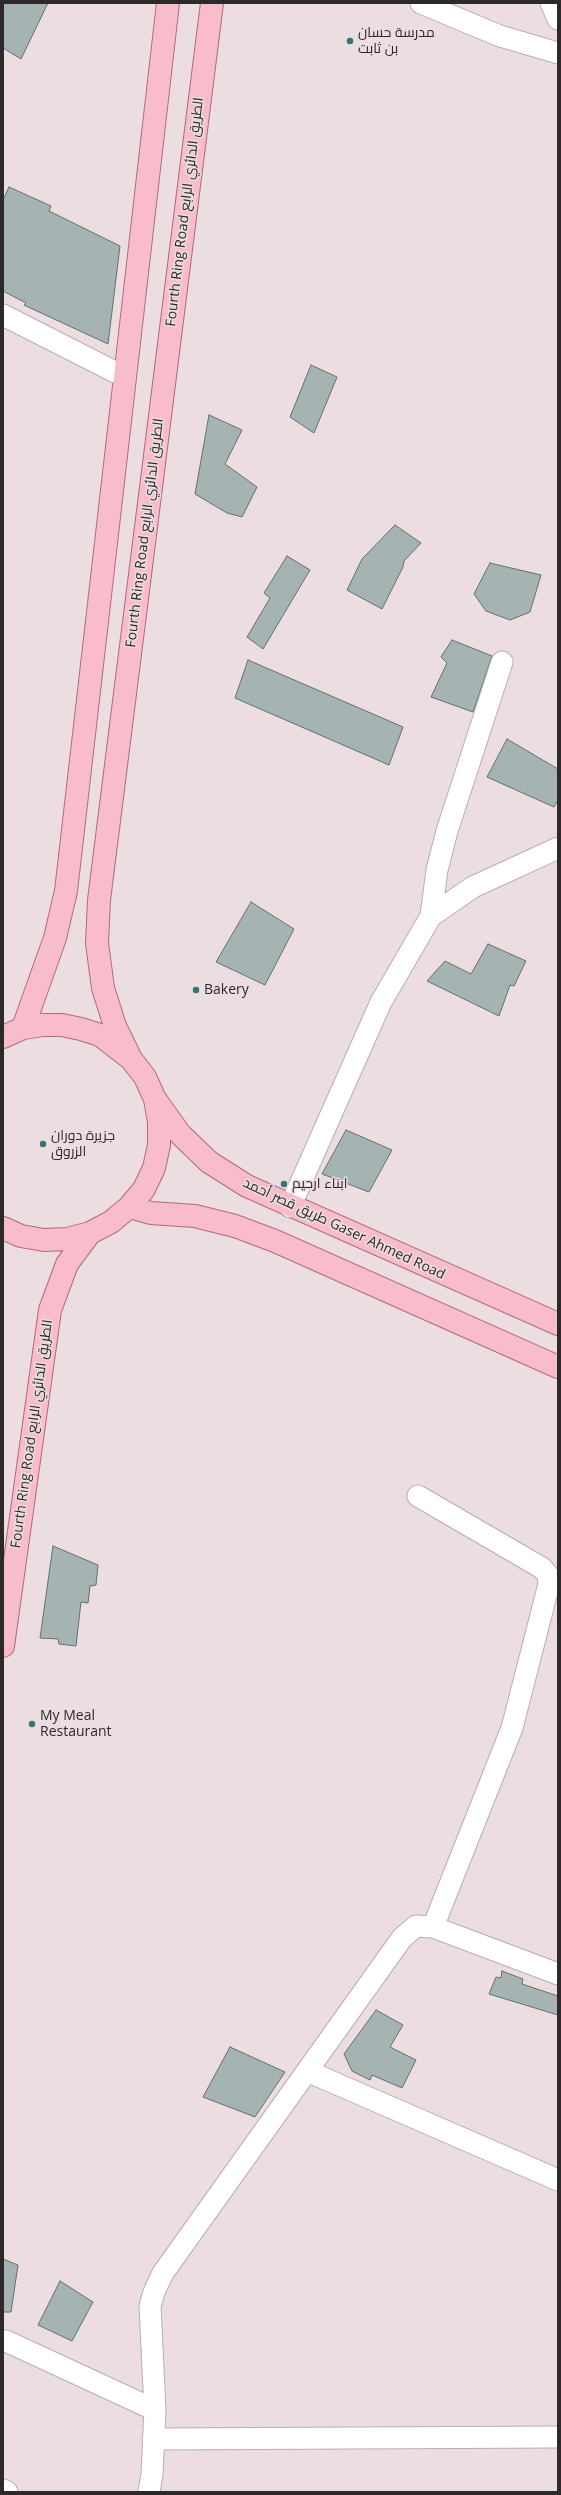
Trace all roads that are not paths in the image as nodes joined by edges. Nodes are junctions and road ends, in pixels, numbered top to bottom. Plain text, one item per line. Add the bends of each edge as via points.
1 (168, 3) edge
2 (212, 3) edge
3 (421, 3) edge
4 (550, 3) edge
5 (558, 19) edge
6 (558, 53) edge
7 (3, 315) edge
8 (125, 377) junction
9 (502, 662) dead end
10 (558, 848) edge
11 (430, 916) junction
12 (23, 1028) junction
13 (3, 1037) edge
14 (131, 1058) junction
15 (155, 1099) junction
16 (129, 1207) junction
17 (290, 1207) junction
18 (3, 1228) edge
19 (90, 1233) junction
20 (558, 1324) edge
21 (558, 1367) edge
22 (418, 1496) dead end
23 (3, 1646) edge
24 (433, 1927) junction
25 (558, 1974) edge
26 (307, 2071) junction
27 (558, 2180) edge
28 (6, 2341) dead end
29 (155, 2410) junction
30 (558, 2437) edge
31 (153, 2439) junction
32 (3, 2490) edge
33 (7, 2492) edge
34 (149, 2492) edge

1 - 8 main road
2 - 14 main road, Fourth Ring Road الطريق الدائري الرابع via 99,900 97,943 103,988 115,1026
3 - 6 street via 500,36
4 - 5 street
7 - 8 street
8 - 12 main road via 66,891 55,938
9 - 11 street via 447,831 437,870
10 - 11 street via 473,887
11 - 17 street via 381,1002
12 - 13 main road
12 - 14 main road via 62,1025 82,1029 100,1036
14 - 15 main road via 145,1077
15 - 16 main road via 160,1122 156,1160 144,1189
15 - 17 main road, طريق قصر أحمد Gaser Ahmed Road via 180,1134 209,1162 247,1186
16 - 19 main road via 111,1222
16 - 21 main road via 151,1213 194,1216 234,1226 275,1241
17 - 20 main road, طريق قصر أحمد Gaser Ahmed Road
18 - 19 main road via 21,1236 44,1240 67,1239
19 - 23 main road, Fourth Ring Road الطريق الدائري الرابع via 67,1264 50,1310
22 - 24 street via 542,1568 548,1575 549,1584 512,1728
24 - 25 street
24 - 26 street via 416,1926 402,1938
26 - 27 street
26 - 29 street via 163,2273 154,2292 150,2306
28 - 29 street
29 - 31 street
30 - 31 street
31 - 34 street
32 - 33 street

